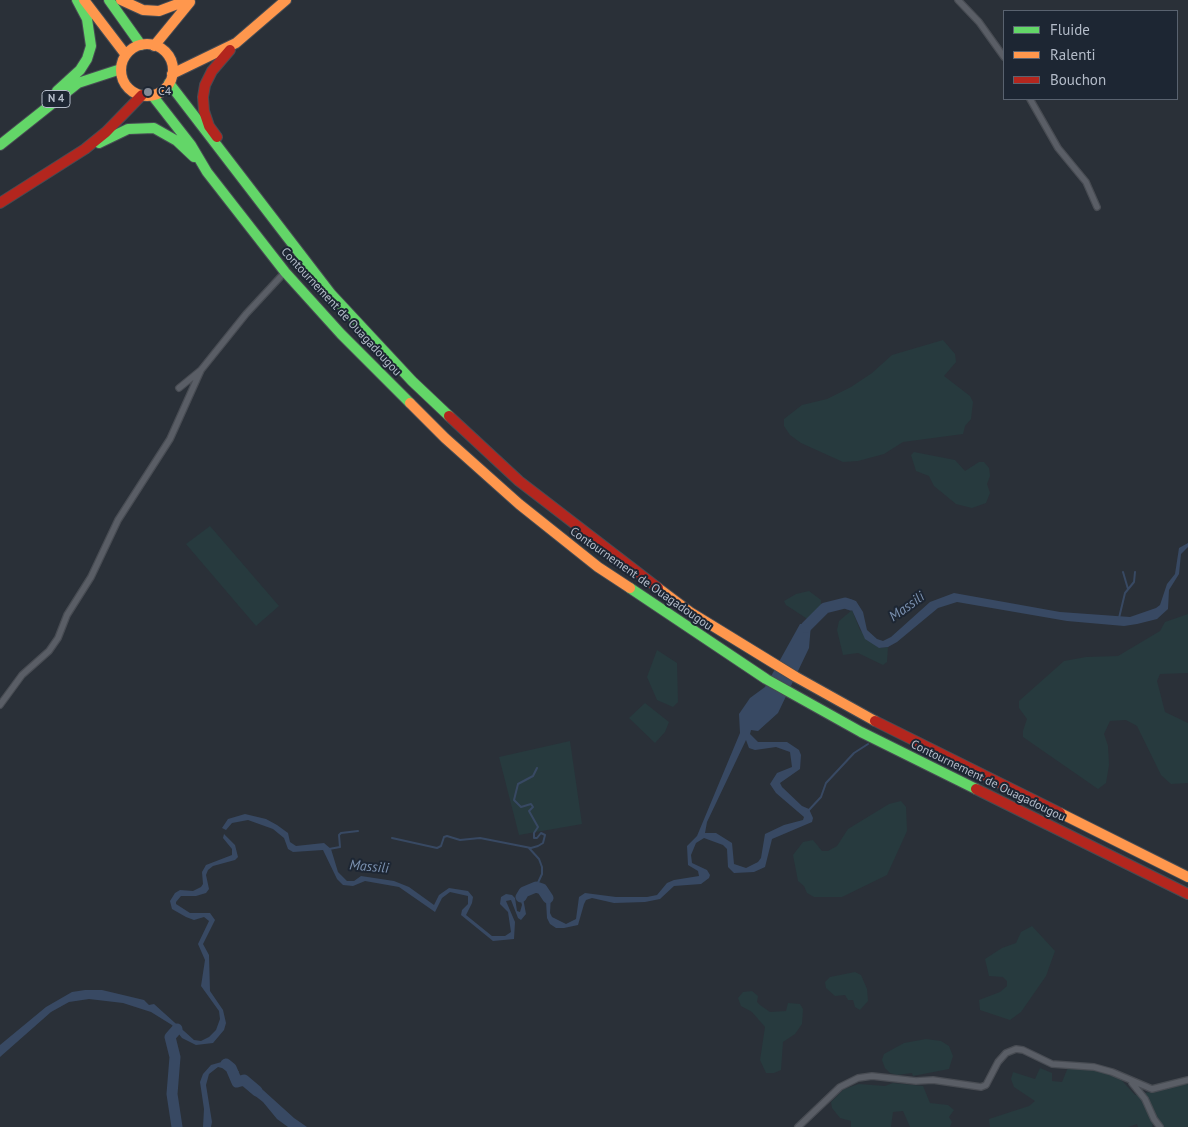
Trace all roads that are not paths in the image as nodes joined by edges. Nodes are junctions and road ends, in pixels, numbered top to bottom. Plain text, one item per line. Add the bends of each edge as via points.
1 (77, 0) edge
2 (84, 0) edge
3 (109, 0) edge
4 (121, 0) edge
5 (188, 0) edge
6 (193, 0) edge
7 (286, 0) edge
8 (958, 0) edge
9 (236, 43) junction
10 (141, 45) junction
11 (154, 46) junction
12 (126, 55) junction
13 (1003, 56) edge
14 (121, 69) junction
15 (170, 79) junction
16 (148, 95) junction
17 (1031, 100) edge
18 (38, 113) junction
19 (0, 146) edge
20 (85, 149) junction
21 (227, 158) junction
22 (207, 172) junction
23 (0, 203) edge
24 (1097, 207) dead end
25 (285, 272) junction
26 (201, 370) junction
27 (179, 388) dead end
28 (0, 705) edge
29 (1188, 877) edge
30 (1188, 894) edge
31 (1188, 1080) edge
32 (1130, 1081) junction
33 (798, 1127) edge
34 (1160, 1127) edge

1 - 18 highway via 91,32 87,59
2 - 12 highway
3 - 10 highway
4 - 5 highway via 143,10 159,10
6 - 11 highway via 182,9
7 - 9 highway
8 - 13 street
9 - 15 highway
9 - 21 highway via 212,71 203,97 209,126
10 - 11 highway
10 - 12 highway
11 - 15 highway via 171,61
12 - 14 highway
14 - 16 highway via 126,85
14 - 18 highway, N 4 via 78,83
15 - 16 highway via 162,91
15 - 21 highway, Contournement de Ouagadougou
16 - 20 highway via 126,109
16 - 22 highway, Contournement de Ouagadougou via 191,145
17 - 24 street via 1058,148 1086,182
18 - 19 highway, N 4
20 - 22 highway via 128,129 154,128 177,141
20 - 23 highway
21 - 29 highway, Contournement de Ouagadougou via 331,294 412,381 519,481 640,576 690,612 796,678
22 - 25 highway, Contournement de Ouagadougou
25 - 26 street
25 - 30 highway, Contournement de Ouagadougou via 419,412 519,504 598,567 766,679 861,732
26 - 27 street
26 - 28 street via 172,436 118,520 58,638 49,651 22,675
31 - 32 street via 1152,1089
32 - 33 street via 1094,1068 1052,1064 1016,1049 998,1062 986,1085 981,1087 933,1080 858,1078 840,1087
32 - 34 street

